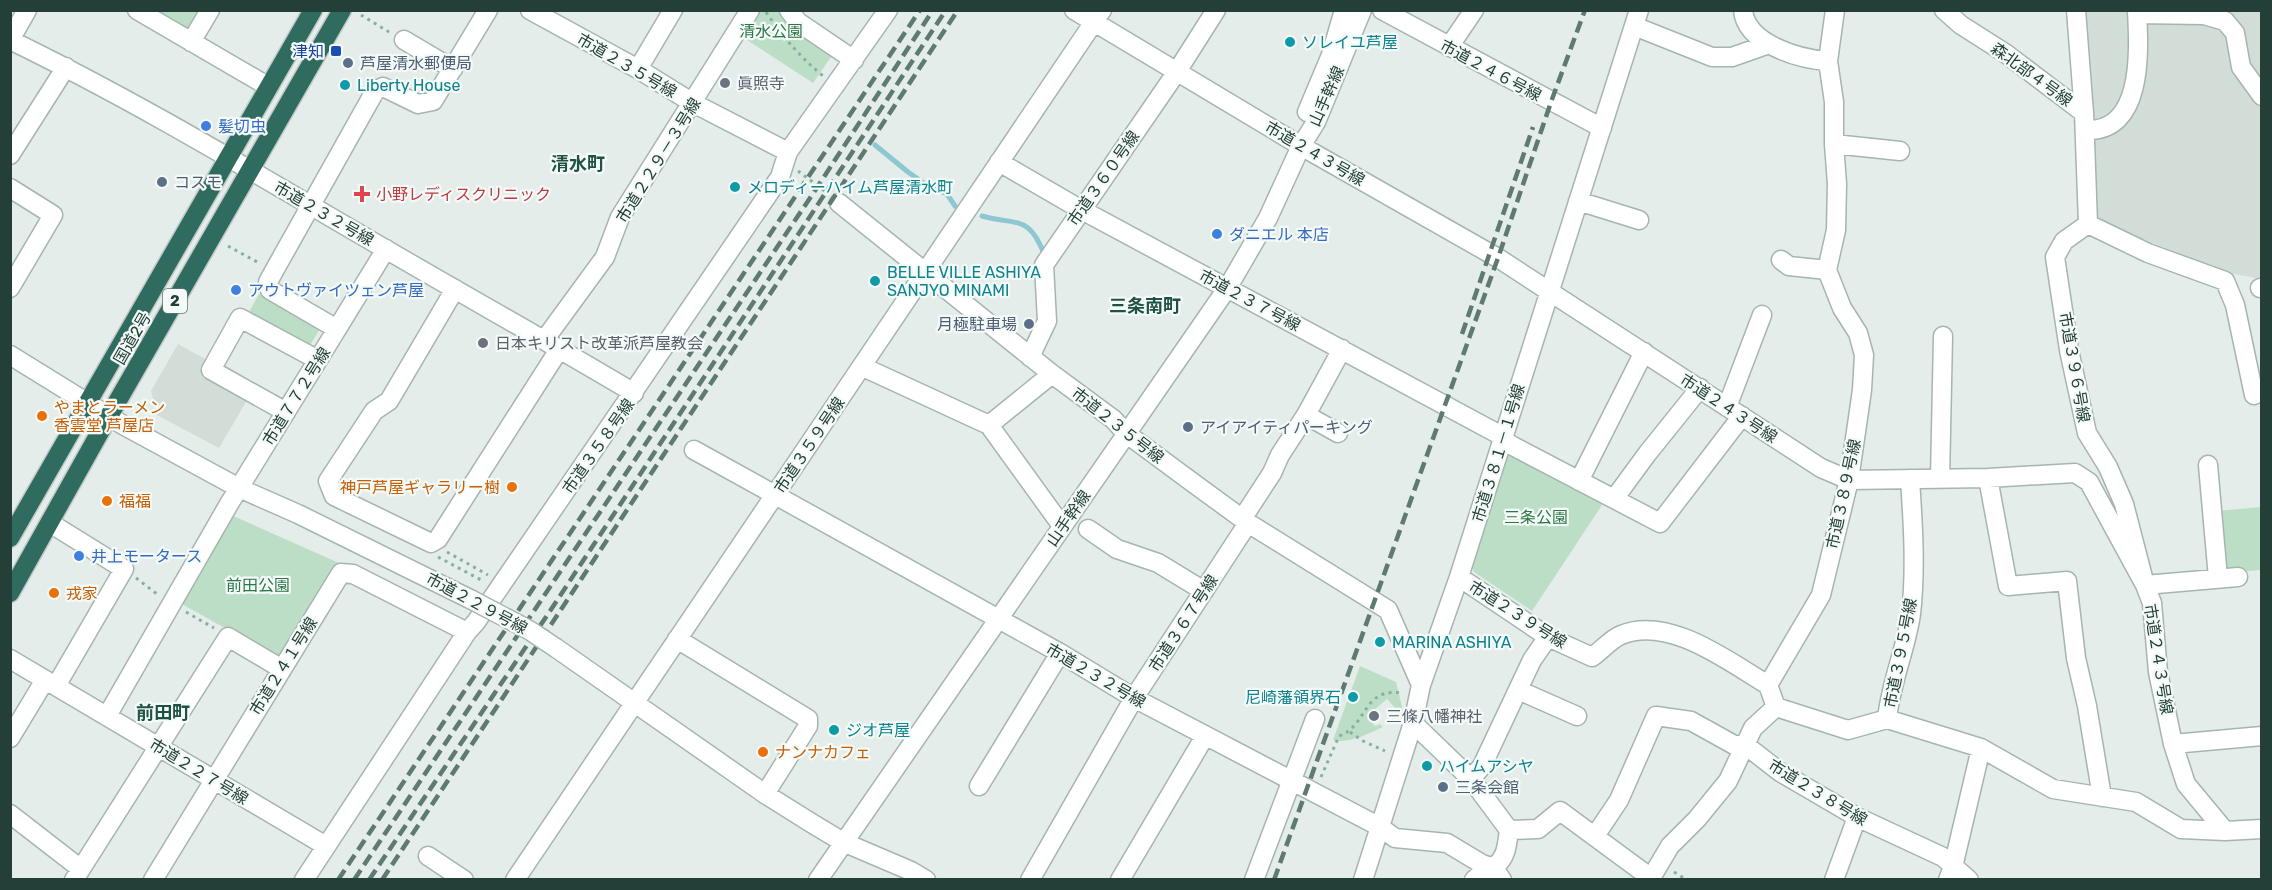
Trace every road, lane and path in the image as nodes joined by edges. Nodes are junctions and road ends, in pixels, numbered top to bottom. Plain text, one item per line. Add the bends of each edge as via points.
1 (27, 10) edge
2 (137, 10) edge
3 (210, 10) edge
4 (313, 10) edge
5 (342, 10) edge
6 (488, 10) edge
7 (530, 10) edge
8 (673, 10) edge
9 (750, 10) edge
10 (765, 10) edge
11 (789, 10) edge
12 (888, 10) edge
13 (1074, 10) edge
14 (1216, 10) edge
15 (1344, 10) edge
16 (1362, 10) edge
17 (1382, 10) edge
18 (1474, 10) edge
19 (1743, 10) edge
20 (1835, 10) edge
21 (1944, 10) edge
22 (2076, 10) edge
23 (2137, 12) edge
24 (361, 15) dead end
25 (1098, 16) edge
26 (558, 17) edge
27 (1637, 18) edge
28 (10, 40) edge
29 (404, 40) joint
30 (191, 42) junction
31 (1766, 45) junction
32 (1449, 47) junction
33 (854, 60) junction
34 (1828, 61) junction
35 (66, 67) junction
36 (453, 69) junction
37 (638, 69) junction
38 (1176, 73) junction
39 (824, 76) dead end
40 (269, 87) junction
41 (2260, 92) edge
42 (693, 103) junction
43 (2084, 121) junction
44 (1602, 128) junction
45 (1834, 144) junction
46 (1301, 146) junction
47 (1901, 150) dead end
48 (788, 152) junction
49 (10, 156) edge
50 (228, 157) junction
51 (999, 162) junction
52 (250, 171) junction
53 (796, 171) dead end
54 (10, 188) edge
55 (1578, 201) junction
56 (839, 203) joint
57 (311, 204) junction
58 (1080, 209) junction
59 (1639, 220) dead end
60 (2088, 224) junction
61 (228, 246) dead end
62 (386, 249) junction
63 (1781, 260) dead end
64 (1827, 270) junction
65 (274, 271) junction
66 (926, 274) junction
67 (1228, 287) junction
68 (10, 288) edge
69 (455, 288) junction
70 (1549, 291) junction
71 (1762, 315) dead end
72 (337, 329) junction
73 (1943, 336) dead end
74 (552, 343) junction
75 (1342, 349) junction
76 (1644, 352) junction
77 (10, 355) edge
78 (1030, 357) junction
79 (318, 360) junction
80 (862, 367) junction
81 (1052, 374) junction
82 (1700, 388) junction
83 (634, 393) junction
84 (2254, 395) dead end
85 (87, 403) junction
86 (1735, 411) junction
87 (286, 412) junction
88 (109, 416) junction
89 (1306, 416) junction
90 (989, 425) junction
91 (1338, 433) dead end
92 (1127, 434) junction
93 (1502, 436) junction
94 (694, 450) dead end
95 (2208, 465) dead end
96 (1988, 478) junction
97 (1910, 479) junction
98 (1940, 479) junction
99 (1849, 480) junction
100 (1580, 481) junction
101 (239, 488) junction
102 (775, 494) junction
103 (1614, 499) junction
104 (1245, 521) junction
105 (50, 523) junction
106 (1062, 526) junction
107 (1088, 529) dead end
108 (10, 538) edge
109 (434, 550) junction
110 (1460, 577) junction
111 (2238, 577) dead end
112 (2218, 578) junction
113 (484, 582) dead end
114 (503, 583) junction
115 (2145, 585) junction
116 (1204, 591) junction
117 (10, 593) edge
118 (998, 620) junction
119 (467, 632) junction
120 (1548, 637) junction
121 (676, 639) junction
122 (1060, 653) junction
123 (10, 659) edge
124 (282, 669) junction
125 (51, 683) junction
126 (1421, 685) junction
127 (1768, 685) junction
128 (1518, 690) junction
129 (1400, 693) dead end
130 (1134, 698) junction
131 (633, 702) junction
132 (1776, 707) junction
133 (106, 716) junction
134 (1577, 716) dead end
135 (1315, 719) dead end
136 (1887, 719) junction
137 (1413, 723) junction
138 (1350, 732) junction
139 (1205, 736) junction
140 (2262, 736) edge
141 (10, 738) edge
142 (1744, 744) junction
143 (2173, 744) junction
144 (159, 747) junction
145 (1981, 748) junction
146 (1401, 758) junction
147 (213, 779) junction
148 (1470, 779) junction
149 (1292, 782) junction
150 (979, 786) dead end
151 (765, 794) junction
152 (1316, 794) junction
153 (2102, 797) junction
154 (10, 814) edge
155 (1857, 818) junction
156 (1380, 827) junction
157 (2262, 829) edge
158 (1509, 830) junction
159 (2225, 831) junction
160 (1594, 836) junction
161 (843, 842) junction
162 (326, 846) junction
163 (428, 855) dead end
164 (1951, 873) edge
165 (78, 874) edge
166 (1498, 874) edge
167 (153, 879) edge
168 (304, 879) edge
169 (464, 879) edge
170 (515, 879) edge
171 (818, 879) edge
172 (926, 879) edge
173 (1030, 879) edge
174 (1120, 879) edge
175 (1254, 879) edge
176 (1363, 879) edge
177 (1474, 879) edge
178 (1834, 879) edge
179 (1969, 879) edge

1 - 28 street
2 - 30 street
3 - 30 street
4 - 40 highway, 国道2号 / 2
5 - 52 highway, 国道2号 / 2
6 - 36 street
7 - 26 street, 市道２３５号線
8 - 37 street
9 - 42 street, 市道２２９－３号線
10 - 39 path via 782,37
11 - 33 street via 798,22
12 - 33 street, 市道３５８号線
13 - 25 street, 市道２４３号線
14 - 38 street, 市道３６０号線
15 - 46 street, 山手幹線 via 1306,116
16 - 46 street, 山手幹線 via 1316,122
17 - 32 street, 市道２４６号線
18 - 32 street
19 - 31 street via 1744,21
20 - 34 street
21 - 43 street, 森北部４号線 via 2005,53
22 - 43 street
23 - 41 street via 2204,15 2225,21 2235,33 2241,66
23 - 43 street via 2137,75 2127,106 2114,124 2098,130
24 - 29 path
25 - 38 street, 市道２４３号線
25 - 51 street, 市道３５９号線
26 - 37 street, 市道２３５号線
27 - 31 street via 1712,57 1732,57
27 - 44 street, 市道３８１－１号線
28 - 35 street, 市道２３２号線
29 - 36 street
30 - 40 street
31 - 34 street
32 - 44 street, 市道２４６号線
33 - 48 street, 市道３５８号線
34 - 45 street via 1834,102
35 - 49 street
35 - 50 street, 市道２３２号線
36 - 57 street via 433,101 418,104 383,87 375,91
37 - 42 street, 市道２３５号線
38 - 46 street, 市道２４３号線
38 - 58 street, 市道３６０号線
40 - 50 highway, 国道2号 / 2
42 - 48 street, 市道２３５号線
42 - 74 street, 市道２２９－３号線 via 621,217 605,257
43 - 60 street
44 - 55 street, 市道３８１－１号線
45 - 47 street
45 - 64 street via 1838,184 1836,230
46 - 67 street, 山手幹線 via 1268,218
46 - 70 street, 市道２４３号線 via 1490,253
48 - 83 street, 市道３５８号線 via 780,177
50 - 52 street, 市道２３２号線
50 - 85 highway, 国道2号 / 2
51 - 58 street, 市道２３７号線
51 - 66 street, 市道３５９号線
52 - 57 street, 市道２３２号線
52 - 88 highway, 国道2号 / 2
53 - 56 path
54 - 68 street via 53,215
55 - 59 street
55 - 70 street, 市道３８１－１号線
56 - 66 street, 市道２３５号線
57 - 62 street, 市道２３２号線
57 - 65 street
58 - 67 street, 市道２３７号線
58 - 78 street, 市道３６０号線 via 1044,265 1047,321
60 - 84 street via 2148,253 2225,281 2235,305
60 - 115 street, 市道３９６号線 via 2064,241 2055,257 2069,351 2087,434 2108,467 2124,504
61 - 65 path
62 - 69 street, 市道２３２号線
62 - 72 street
63 - 64 street via 1789,266
64 - 99 street, 市道３８９号線 via 1842,309 1858,333 1864,355
65 - 72 street, 市道７７２号線 via 268,282 270,290
66 - 78 street, 市道２３５号線
66 - 80 street, 市道３５９号線
67 - 75 street, 市道２３７号線
67 - 92 street, 山手幹線
69 - 74 street, 市道２３２号線
69 - 109 street via 388,401 374,411 328,481 334,496
70 - 76 street, 市道２４３号線
70 - 93 street, 市道３８１－１号線
71 - 86 street
72 - 79 street, 市道７７２号線
73 - 98 street
74 - 83 street, 市道２３２号線
74 - 109 street, 市道２２９－３号線
75 - 89 street, 市道３６７号線
75 - 93 street, 市道２３７号線
76 - 82 street, 市道２４３号線
76 - 100 street
77 - 85 street, 市道２２９号線
78 - 81 street, 市道２３５号線
79 - 87 street, 市道７７２号線
79 - 87 street via 240,318 211,370
80 - 90 street
80 - 102 street, 市道３５９号線
81 - 90 street
81 - 92 street, 市道２３５号線
82 - 86 street, 市道２４３号線
82 - 103 street
83 - 114 street, 市道３５８号線
85 - 88 street, 市道２２９号線
85 - 108 highway, 国道2号 / 2
86 - 99 street, 市道２４３号線 via 1821,468
86 - 103 street, 市道２３７号線 via 1660,523
87 - 101 street, 市道７７２号線
88 - 101 street, 市道２２９号線
88 - 105 highway, 国道2号 / 2
89 - 91 street
89 - 104 street, 市道３６７号線
90 - 106 street
92 - 104 street, 市道２３５号線
92 - 106 street, 山手幹線
93 - 100 street, 市道２３７号線 via 1509,444
93 - 110 street, 市道３８１－１号線
94 - 102 street, 市道２３２号線
95 - 112 street
96 - 98 street, 市道２４３号線
96 - 115 street, 市道２４３号線 via 2075,473 2089,482
96 - 153 street via 2008,586 2067,580 2076,658
97 - 98 street, 市道２４３号線
97 - 99 street, 市道２４３号線
97 - 136 street, 市道３９５号線 via 1914,562 1911,616
99 - 127 street, 市道３８９号線 via 1821,595
100 - 103 street, 市道２３７号線
101 - 131 street, 市道２２９号線, bridge via 529,630
101 - 133 street, 市道７７２号線
102 - 118 street, 市道２３２号線
102 - 121 street, 市道３５９号線
104 - 116 street, 市道３６７号線
104 - 126 street, 市道２３５号線 via 1388,610
105 - 117 highway, 国道2号 / 2
105 - 125 street via 124,569
106 - 118 street, 山手幹線
107 - 116 street via 1117,549 1158,563
109 - 113 path
109 - 114 path
110 - 120 street, 市道２３９号線
110 - 126 street, 市道３８１－１号線
111 - 112 street
112 - 115 street
114 - 119 street, 市道３５８号線
115 - 143 street, 市道２４３号線 via 2152,603 2158,672
116 - 130 street, 市道３６７号線
118 - 122 street, 市道２３２号線
118 - 161 street, 山手幹線
119 - 124 street, 市道２４１号線 via 353,574 341,573
119 - 162 street, 市道３５８号線
120 - 127 street, 市道２３９号線 via 1592,657 1619,635 1645,628 1694,641
120 - 128 street
121 - 131 street, 市道３５９号線
121 - 151 street via 808,719 808,726
122 - 130 street, 市道２３２号線
122 - 150 street
123 - 125 street, 市道２２７号線
124 - 144 street via 228,637
124 - 147 street, 市道２４１号線
125 - 133 street, 市道２２７号線
125 - 141 street
126 - 137 street, 市道３８１－１号線
127 - 132 street
128 - 134 street
128 - 148 street via 1482,766
129 - 138 path via 1389,691 1371,700
130 - 139 street, 市道２３２号線
130 - 173 street, 市道３６７号線
131 - 151 street, 市道２２９号線
131 - 170 street, 市道３５９号線
132 - 136 street via 1848,730
132 - 142 street via 1753,728
133 - 144 street, 市道２２７号線
135 - 149 street
136 - 145 street
137 - 146 street, 市道３８１－１号線
137 - 148 street
138 - 146 path
138 - 152 path via 1339,736
139 - 149 street, 市道２３２号線
139 - 174 street
140 - 143 street
142 - 155 street, 市道２３８号線 via 1780,772
142 - 160 street, 市道２３８号線 via 1736,746 1691,721 1656,716 1619,800
142 - 160 street via 1728,781 1671,846 1650,878
143 - 159 street, 市道２４３号線 via 2186,784
144 - 147 street, 市道２２７号線
144 - 165 street
145 - 153 street via 2053,789
145 - 164 street
146 - 156 street, 市道３８１－１号線
147 - 162 street, 市道２２７号線
147 - 167 street, 市道２４１号線
148 - 158 street
149 - 152 street, 市道２３２号線
149 - 175 street
151 - 161 street, 市道２２９号線
152 - 156 street, 市道２３２号線
153 - 159 street via 2136,802 2181,830
154 - 165 street
155 - 164 street, 市道２３８号線 via 1943,858
155 - 178 street
156 - 166 street, 市道２３２号線 via 1395,838 1447,843
156 - 176 street, 市道３８１－１号線
157 - 159 street
158 - 160 street via 1538,829 1560,811
158 - 166 street
161 - 171 street, 山手幹線
161 - 172 street, 市道２２９号線
162 - 168 street, 市道３５８号線
163 - 169 street
164 - 179 street, 市道２３８号線
166 - 177 street via 1482,872

